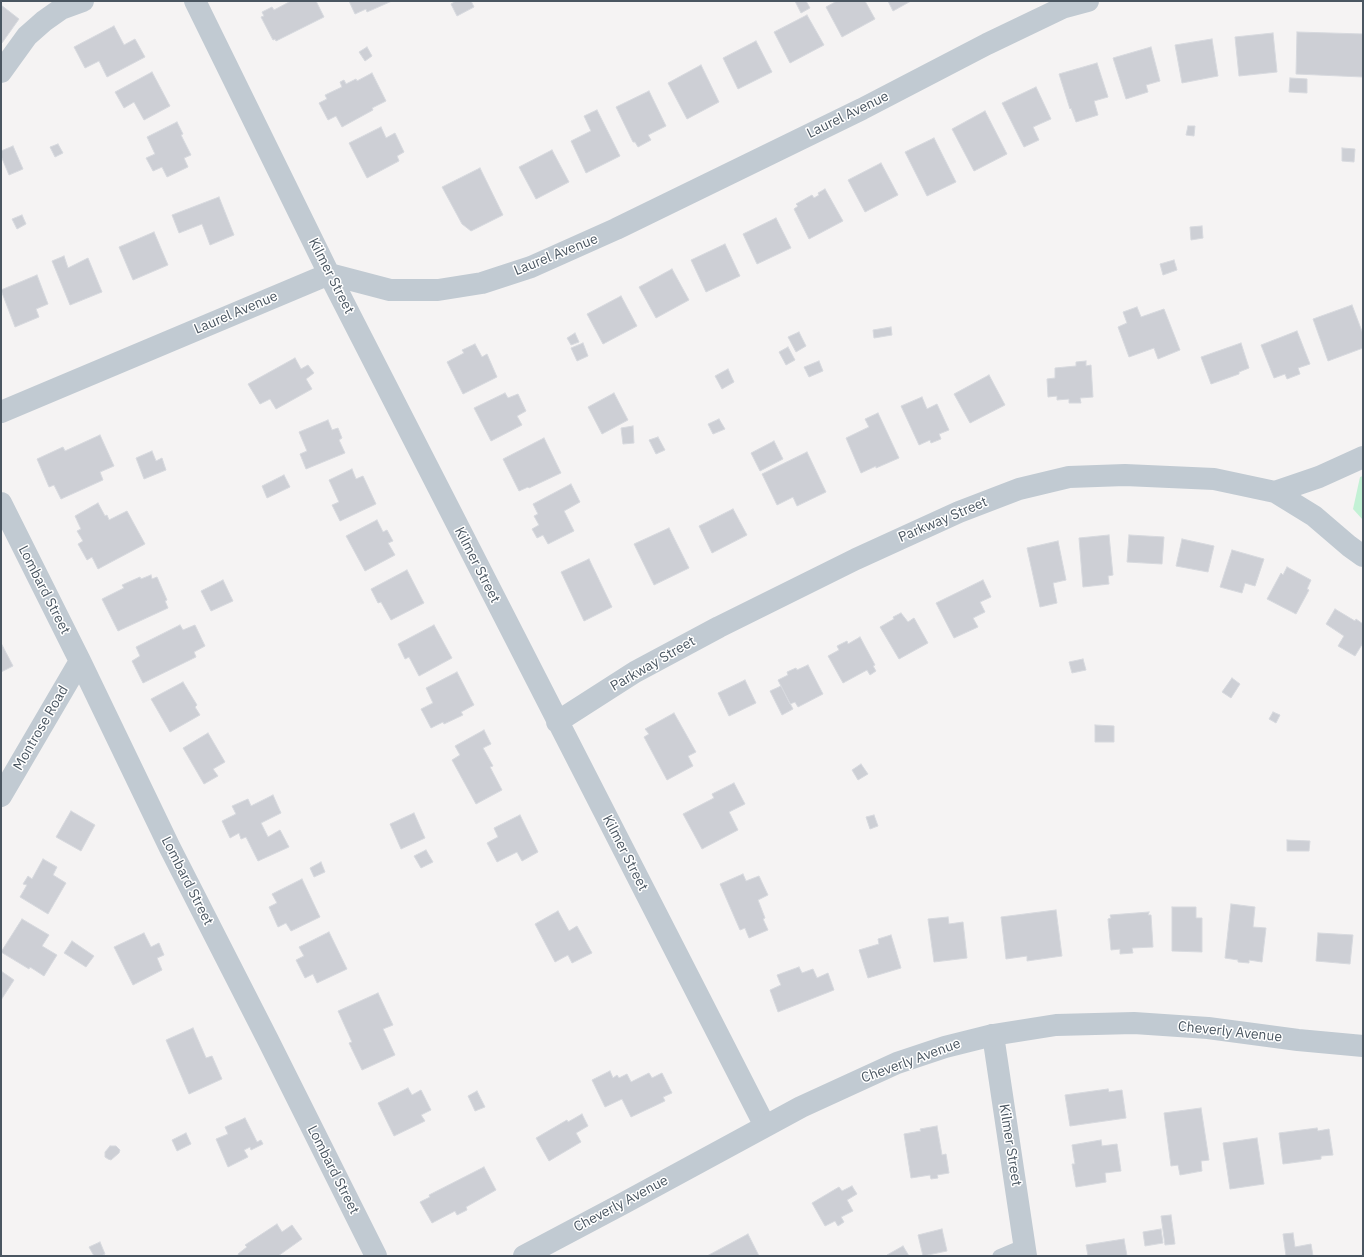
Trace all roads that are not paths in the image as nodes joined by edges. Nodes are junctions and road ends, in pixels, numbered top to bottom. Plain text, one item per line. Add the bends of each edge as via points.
1 (83, 1) edge
2 (195, 1) edge
3 (1088, 1) edge
4 (1, 72) edge
5 (329, 274) junction
6 (1, 412) edge
7 (1363, 457) edge
8 (1275, 492) junction
9 (1, 503) edge
10 (1363, 556) edge
11 (80, 661) junction
12 (557, 722) junction
13 (1, 796) edge
14 (993, 1035) junction
15 (1363, 1046) edge
16 (764, 1126) junction
17 (1025, 1251) edge
18 (376, 1256) edge
19 (524, 1256) edge
20 (999, 1256) edge

1 - 4 street via 61,9 44,21 27,36
2 - 5 street, Kilmer Street
3 - 5 street, Laurel Avenue via 1062,8 616,229 531,267 482,283 438,290 390,290
5 - 6 street, Laurel Avenue
5 - 12 street, Kilmer Street
7 - 8 street via 1319,477
8 - 10 street via 1314,516
8 - 12 street, Parkway Street via 1214,479 1125,475 1069,477 1019,489 959,512 863,556 719,627 635,672
9 - 11 street, Lombard Street
11 - 13 street, Montrose Road
11 - 18 street, Lombard Street via 170,848
12 - 16 street, Kilmer Street
14 - 15 street, Cheverly Avenue via 1056,1026 1134,1023 1208,1028
14 - 16 street, Cheverly Avenue via 897,1063
14 - 17 street, Kilmer Street
16 - 19 street, Cheverly Avenue
17 - 20 lane

